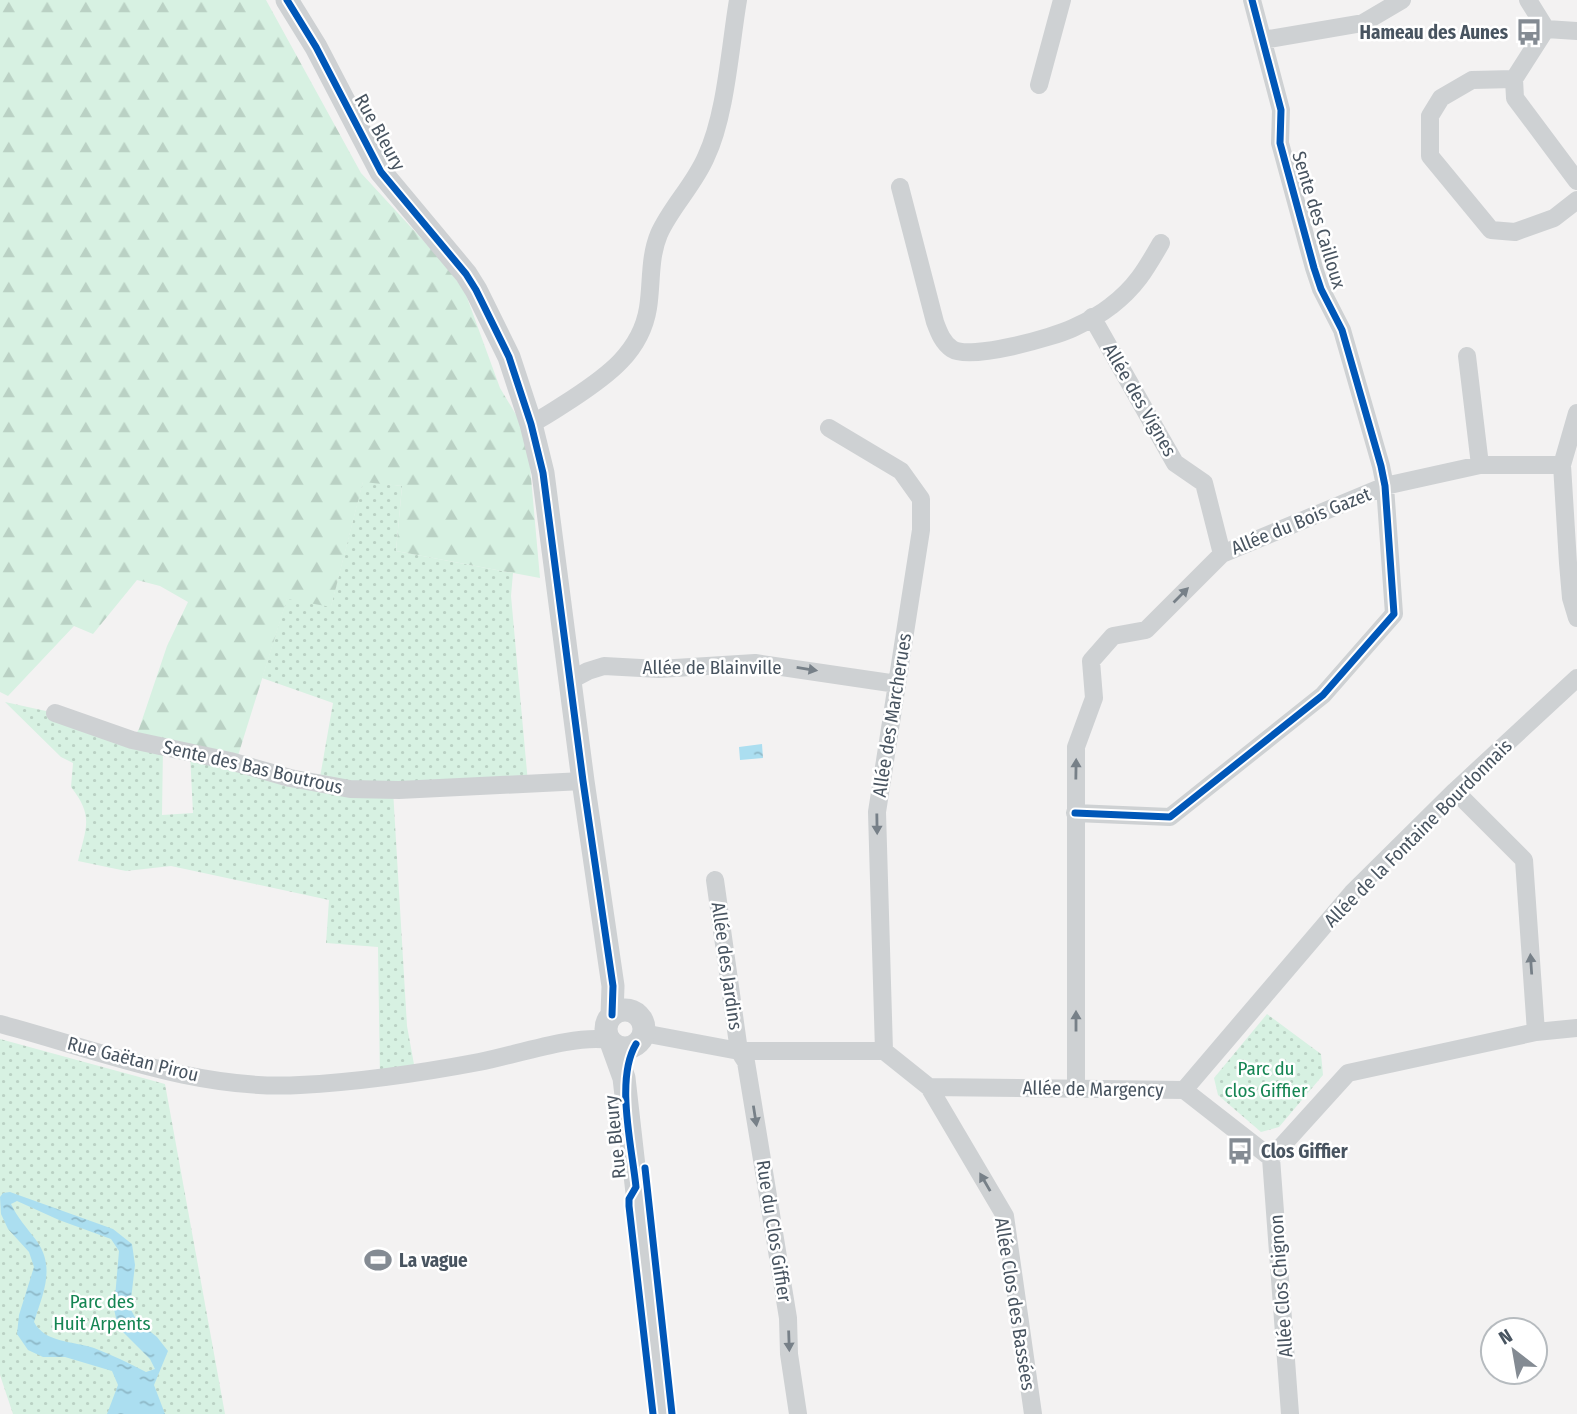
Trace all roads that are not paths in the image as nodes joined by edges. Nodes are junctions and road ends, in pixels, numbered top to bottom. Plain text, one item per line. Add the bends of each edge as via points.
1 (280, 0) edge
2 (287, 0) edge
3 (738, 0) edge
4 (1062, 0) edge
5 (1252, 0) edge
6 (1402, 0) edge
7 (1528, 0) edge
8 (1546, 29) junction
9 (1577, 31) edge
10 (1264, 40) junction
11 (1514, 79) junction
12 (1039, 85) dead end
13 (381, 172) junction
14 (1577, 181) edge
15 (900, 187) dead end
16 (1577, 200) edge
17 (1161, 243) dead end
18 (1092, 317) junction
19 (1467, 356) dead end
20 (1577, 413) edge
21 (527, 414) junction
22 (829, 428) dead end
23 (1480, 465) junction
24 (1562, 465) junction
25 (1385, 486) junction
26 (1222, 554) junction
27 (1577, 618) edge
28 (1577, 678) edge
29 (571, 680) junction
30 (897, 684) junction
31 (55, 713) dead end
32 (583, 781) junction
33 (1455, 791) junction
34 (1075, 813) junction
35 (715, 880) dead end
36 (611, 978) junction
37 (0, 1024) edge
38 (1577, 1028) edge
39 (610, 1029) junction
40 (639, 1031) junction
41 (1536, 1032) junction
42 (739, 1051) junction
43 (884, 1051) junction
44 (625, 1078) junction
45 (929, 1087) junction
46 (1076, 1089) junction
47 (1184, 1090) junction
48 (1271, 1158) junction
49 (662, 1414) edge
50 (798, 1414) edge
51 (1033, 1414) edge
52 (1290, 1414) edge

1 - 13 street via 354,136
2 - 13 street, Rue Bleury
3 - 21 street via 713,142 655,245 648,307 640,332 622,363 604,377
4 - 12 street
5 - 10 street, Sente des Cailloux
6 - 10 street via 1363,23
7 - 8 street
8 - 9 street
8 - 11 street
10 - 25 street, Sente des Cailloux via 1282,117 1283,156 1321,289 1342,330
11 - 14 street via 1516,97
11 - 16 street via 1472,80 1441,98 1430,116 1430,156 1491,230 1514,232 1554,218
13 - 21 street, Rue Bleury via 471,281
15 - 18 street via 935,323 953,350 966,354 1023,343 1073,328
17 - 18 street via 1140,279
18 - 26 street, Allée des Vignes via 1175,463 1204,483
19 - 23 street
20 - 24 street
21 - 29 street, Rue Bleury via 543,473
22 - 30 street, Allée des Marcherues via 901,471 921,499 921,530
23 - 24 street, Allée du Bois Gazet
23 - 25 street, Allée du Bois Gazet
24 - 27 street via 1567,563
25 - 26 street, Allée du Bois Gazet
25 - 34 street, Sente des Cailloux via 1394,614 1323,695 1170,817
34 -> 26 street, Allée du Bois Gazet via 1076,747 1094,698 1091,661 1113,636 1146,630
28 - 33 street, Allée de la Fontaine Bourdonnais
29 -> 30 street, Allée de Blainville via 604,666 659,669 755,663
29 - 32 street, Rue Bleury
30 -> 43 street, Allée des Marcherues via 877,812
31 - 32 street, Sente des Bas Boutrous via 132,740 350,789
32 - 36 street, Rue Bleury
41 -> 33 street via 1524,860
33 - 47 street, Allée de la Fontaine Bourdonnais via 1352,893
46 -> 34 street, Allée du Bois Gazet
35 - 42 street, Allée des Jardins
36 - 39 street, Rue Bleury
36 - 40 street
37 - 39 street, Rue Gaëtan Pirou via 150,1068 230,1082 298,1086 394,1075 594,1028
38 - 41 street
39 - 40 street via 621,1047
39 - 40 street via 623,1010 629,1011
39 - 44 street, Rue Bleury
40 - 42 street
40 - 44 street, Rue Bleury
41 - 48 street via 1348,1073
42 - 43 street
42 -> 50 street, Rue du Clos Giffier via 746,1062 788,1318
43 - 45 street
44 - 49 street, Rue Bleury
45 - 46 street, Allée de Margency
51 -> 45 street, Allée Clos des Bassées via 1004,1216
46 - 47 street, Allée de Margency
47 - 48 street, Allée de Margency
48 - 52 street, Allée Clos Chignon

